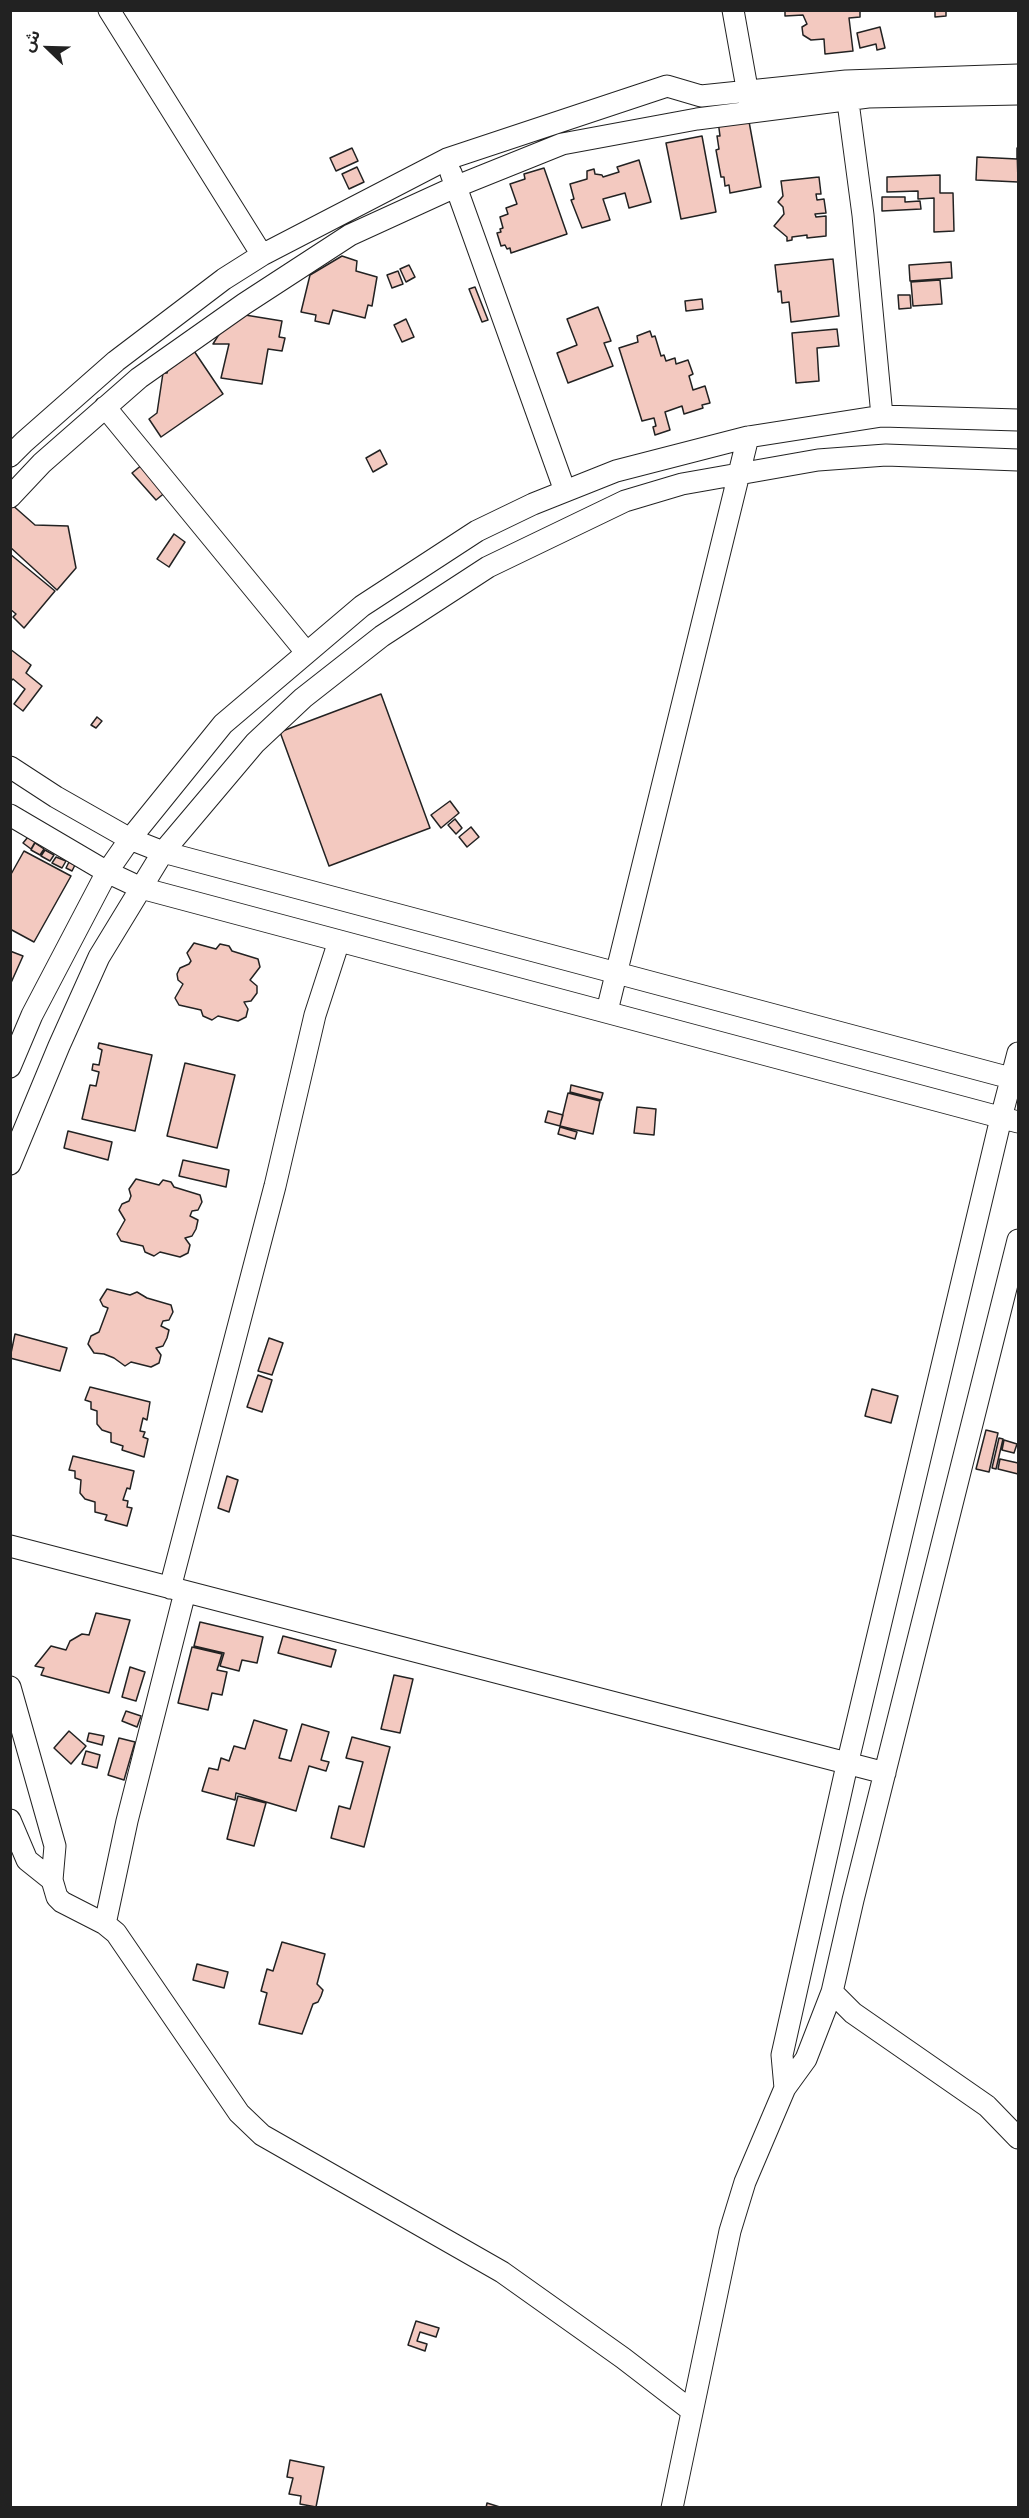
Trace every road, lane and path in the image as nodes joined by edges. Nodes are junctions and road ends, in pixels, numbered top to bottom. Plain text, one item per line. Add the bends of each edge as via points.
1 (109, 10) edge
2 (733, 10) edge
3 (1018, 75) edge
4 (846, 90) junction
5 (1018, 93) edge
6 (749, 101) junction
7 (447, 159) junction
8 (455, 187) junction
9 (262, 255) junction
10 (105, 407) junction
11 (882, 416) junction
12 (1018, 420) edge
13 (748, 436) junction
14 (10, 456) edge
15 (1018, 460) edge
16 (741, 472) junction
17 (565, 491) junction
18 (10, 498) edge
19 (306, 652) junction
20 (10, 767) edge
21 (10, 815) edge
22 (130, 839) junction
23 (163, 852) junction
24 (107, 872) junction
25 (141, 888) junction
26 (339, 941) junction
27 (619, 972) junction
28 (607, 1011) junction
29 (1018, 1053) edge
30 (10, 1066) edge
31 (1016, 1079) edge
32 (1010, 1120) edge
33 (10, 1164) edge
34 (1018, 1240) edge
35 (10, 1546) edge
36 (177, 1590) junction
37 (10, 1687) edge
38 (847, 1765) junction
39 (885, 1773) junction
40 (10, 1820) edge
41 (55, 1846) junction
42 (19, 1862) edge
43 (52, 1880) junction
44 (105, 1924) junction
45 (832, 1992) junction
46 (785, 2088) junction
47 (1018, 2138) edge
48 (692, 2411) junction
49 (672, 2508) edge

1 - 9 street
2 - 6 street
3 - 4 street
4 - 5 street
4 - 6 street
4 - 11 street via 863,215
6 - 7 street via 701,96 667,86
6 - 8 street via 562,144
7 - 8 street
7 - 9 street
8 - 10 street via 350,235 139,378
8 - 17 street
9 - 14 street via 116,361
10 - 18 street via 42,463
10 - 19 street
11 - 12 street
11 - 13 street
13 - 16 street
13 - 17 street via 616,471
15 - 16 street via 886,455
16 - 23 street via 625,501 488,567 382,636 303,698 255,743
16 - 27 street
17 - 19 street via 477,531 362,606
19 - 22 street via 223,724
20 - 22 street
21 - 24 street
22 - 23 street
22 - 24 street
23 - 25 street
23 - 27 street
24 - 25 street
24 - 30 street via 37,1005
25 - 26 street
25 - 33 street via 99,957
26 - 28 street
26 - 36 street via 312,1024
27 - 28 street
27 - 31 street
28 - 32 street
29 - 31 street
31 - 32 street
32 - 38 street
34 - 39 street
35 - 36 street
36 - 38 street
36 - 44 street
37 - 41 street
38 - 39 street
38 - 46 street via 782,2055
39 - 45 street
40 - 42 street
41 - 42 street
41 - 43 street
42 - 43 street
43 - 44 street via 62,1902
44 - 48 street via 125,1944 239,2114 262,2135 502,2272
45 - 46 street via 806,2059
45 - 47 street via 853,2013 987,2106
46 - 48 street via 745,2182 730,2231
48 - 49 street

